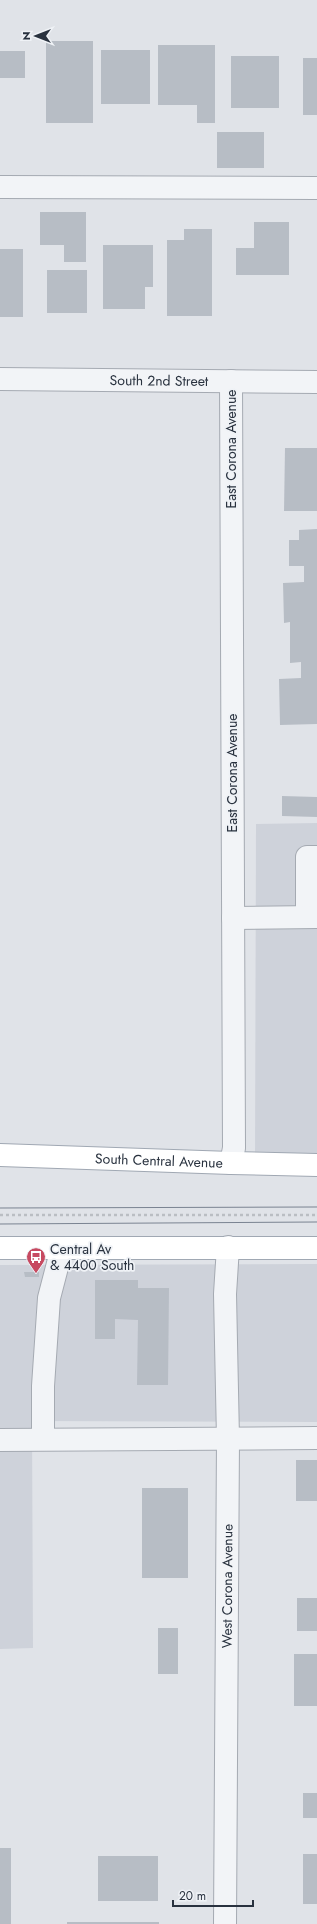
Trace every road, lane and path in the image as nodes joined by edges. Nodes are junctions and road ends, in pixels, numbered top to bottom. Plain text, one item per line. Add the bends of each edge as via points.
1 (0, 187) edge
2 (317, 188) edge
3 (0, 379) edge
4 (231, 382) junction
5 (317, 382) edge
6 (317, 857) edge
7 (312, 917) edge
8 (233, 918) junction
9 (0, 1155) edge
10 (231, 1163) junction
11 (317, 1165) edge
12 (317, 1215) edge
13 (0, 1216) edge
14 (228, 1247) junction
15 (0, 1248) edge
16 (62, 1248) junction
17 (317, 1248) edge
18 (317, 1438) edge
19 (43, 1439) junction
20 (228, 1439) junction
21 (0, 1440) edge
22 (225, 1924) edge

1 - 2 street
3 - 4 street, South 2nd Street
4 - 5 street, South 2nd Street
4 - 8 street, East Corona Avenue
6 - 7 street via 307,857
7 - 8 street
8 - 10 street, East Corona Avenue via 234,1148
9 - 10 main road, South Central Avenue
10 - 11 main road, South Central Avenue
12 - 13 path
14 - 16 main road
14 - 17 main road
14 - 20 street, West Corona Avenue via 225,1294
15 - 16 main road
16 - 19 street via 48,1298
18 - 20 street
19 - 20 street
19 - 21 street
20 - 22 street, West Corona Avenue

